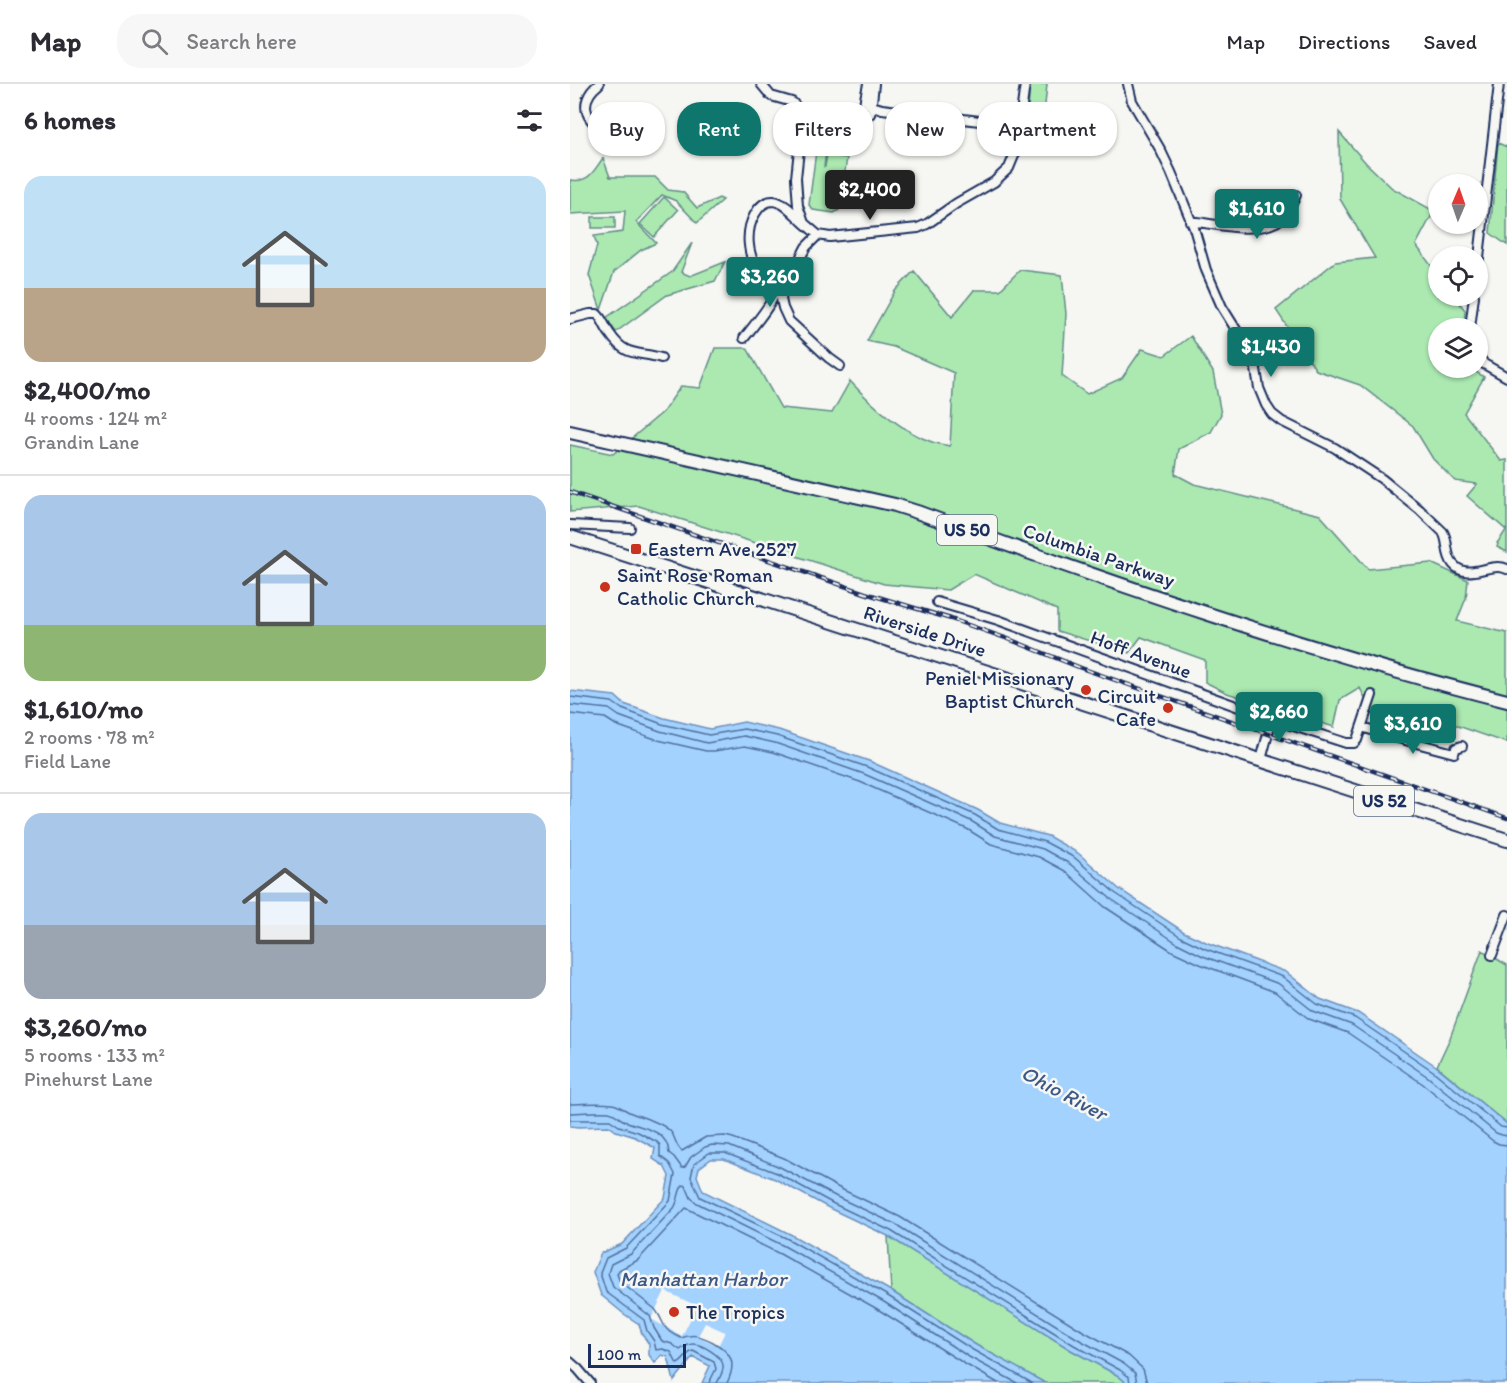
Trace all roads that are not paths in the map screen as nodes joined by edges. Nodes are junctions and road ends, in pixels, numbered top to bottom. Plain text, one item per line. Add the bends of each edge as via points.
1 (599, 84) edge
2 (761, 84) edge
3 (868, 84) edge
4 (874, 84) edge
5 (1024, 84) edge
6 (1128, 84) edge
7 (1499, 84) edge
8 (864, 102) edge
9 (872, 102) edge
10 (1022, 102) edge
11 (873, 106) edge
12 (588, 115) edge
13 (977, 121) edge
14 (1015, 156) edge
15 (1296, 195) dead end
16 (1190, 221) junction
17 (804, 223) junction
18 (818, 235) junction
19 (1480, 246) edge
20 (570, 319) edge
21 (744, 338) dead end
22 (661, 358) dead end
23 (840, 366) dead end
24 (1488, 366) edge
25 (1507, 377) edge
26 (570, 432) edge
27 (570, 525) edge
28 (630, 528) dead end
29 (570, 537) edge
30 (1507, 569) edge
31 (937, 602) dead end
32 (1372, 695) dead end
33 (1507, 701) edge
34 (1272, 719) junction
35 (1361, 728) junction
36 (1462, 746) dead end
37 (1261, 760) junction
38 (1507, 840) edge
39 (1507, 915) edge
40 (1492, 955) dead end
41 (570, 1362) edge
42 (590, 1383) edge

1 - 12 street via 588,98
2 - 17 street via 771,96 796,106 801,115 796,190
3 - 8 street
4 - 9 street
5 - 10 street
6 - 16 street via 1132,101 1164,157
7 - 19 street
11 - 13 street
14 - 18 street via 994,182 916,229
15 - 16 street via 1283,216 1267,225 1248,228
16 - 30 street via 1221,308 1250,352 1262,397 1272,414 1347,455 1420,510 1446,536 1449,557 1458,569
17 - 18 street
17 - 21 street via 783,204 773,201 763,204 753,216 748,235 750,251 758,270 775,291
18 - 23 street via 806,247 781,299 789,321
20 - 22 street via 597,314 623,349
24 - 25 street
26 - 33 main road, Columbia Parkway / US 50 via 895,505 1300,644
27 - 28 street
29 - 37 main road, Riverside Drive / US 52
31 - 34 street, Hoff Avenue via 998,620
32 - 35 street
34 - 35 street, Hoff Avenue via 1350,743 1357,740
34 - 37 street
35 - 36 street via 1454,753
37 - 38 main road, Riverside Drive / US 52
39 - 40 street
41 - 42 street

